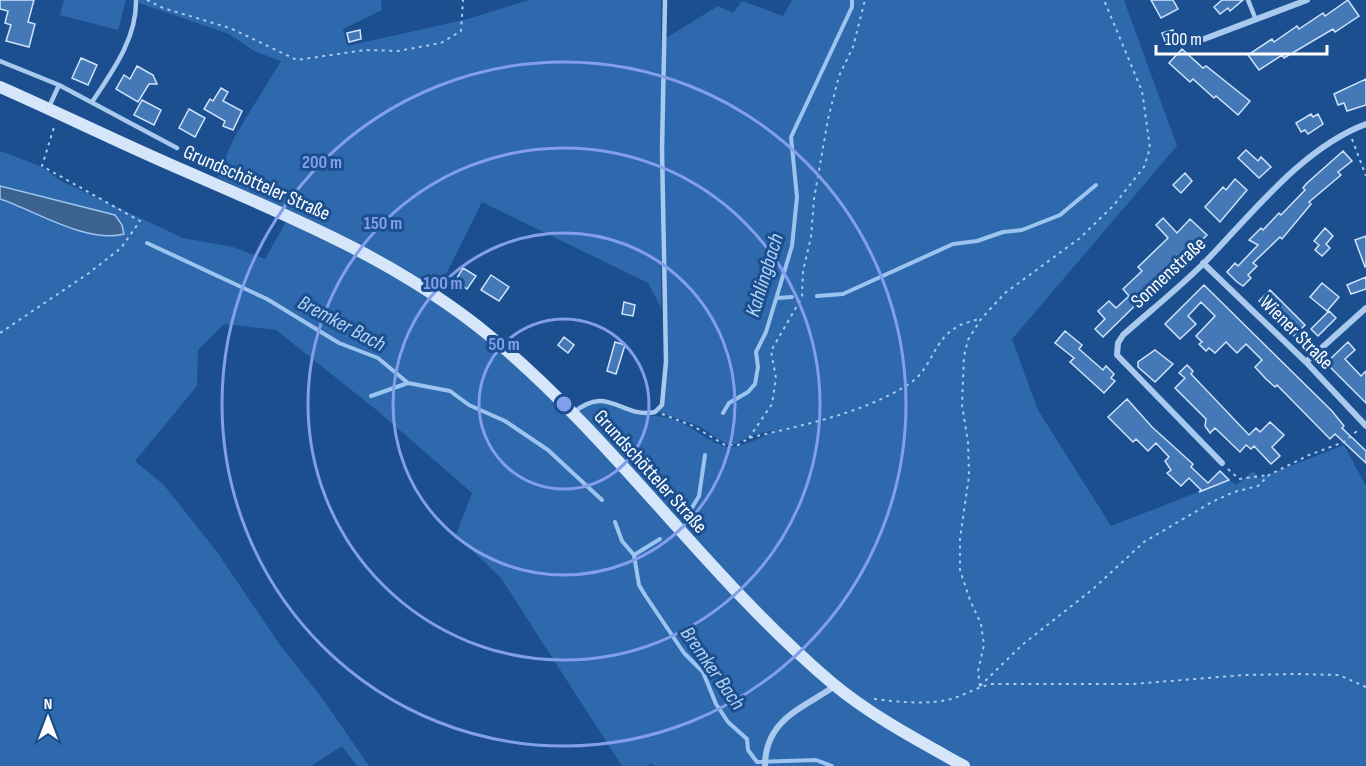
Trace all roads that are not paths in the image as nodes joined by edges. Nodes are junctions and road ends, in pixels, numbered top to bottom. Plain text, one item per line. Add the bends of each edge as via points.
1 (136, 0) edge
2 (665, 0) edge
3 (1248, 0) edge
4 (1307, 0) edge
5 (1256, 20) junction
6 (1204, 39) dead end
7 (0, 61) edge
8 (59, 85) junction
9 (0, 87) edge
10 (92, 102) junction
11 (54, 110) junction
12 (1366, 124) edge
13 (177, 148) dead end
14 (1203, 263) junction
15 (1366, 308) edge
16 (1306, 362) junction
17 (573, 413) junction
18 (1365, 425) edge
19 (1222, 463) road end
20 (835, 685) junction
21 (765, 766) edge
22 (964, 766) edge

1 - 10 lane via 124,49
2 - 17 lane via 662,161 666,362 662,405 655,412 645,413 597,399
3 - 5 lane
4 - 5 street
5 - 6 street
7 - 8 lane
8 - 10 lane
8 - 11 lane
9 - 11 main road, Grundschötteler Straße
10 - 13 lane
11 - 17 main road, Grundschötteler Straße via 388,265 491,337
12 - 14 street, Sonnenstraße via 1322,148 1259,204
14 - 16 street, Wiener Straße
14 - 19 street, Sonnenstraße via 1123,335 1116,350
15 - 16 street
16 - 18 street, Wiener Straße
17 - 20 main road, Grundschötteler Straße via 736,593
20 - 21 street via 777,725 768,741
20 - 22 main road, Grundschötteler Straße via 890,724

